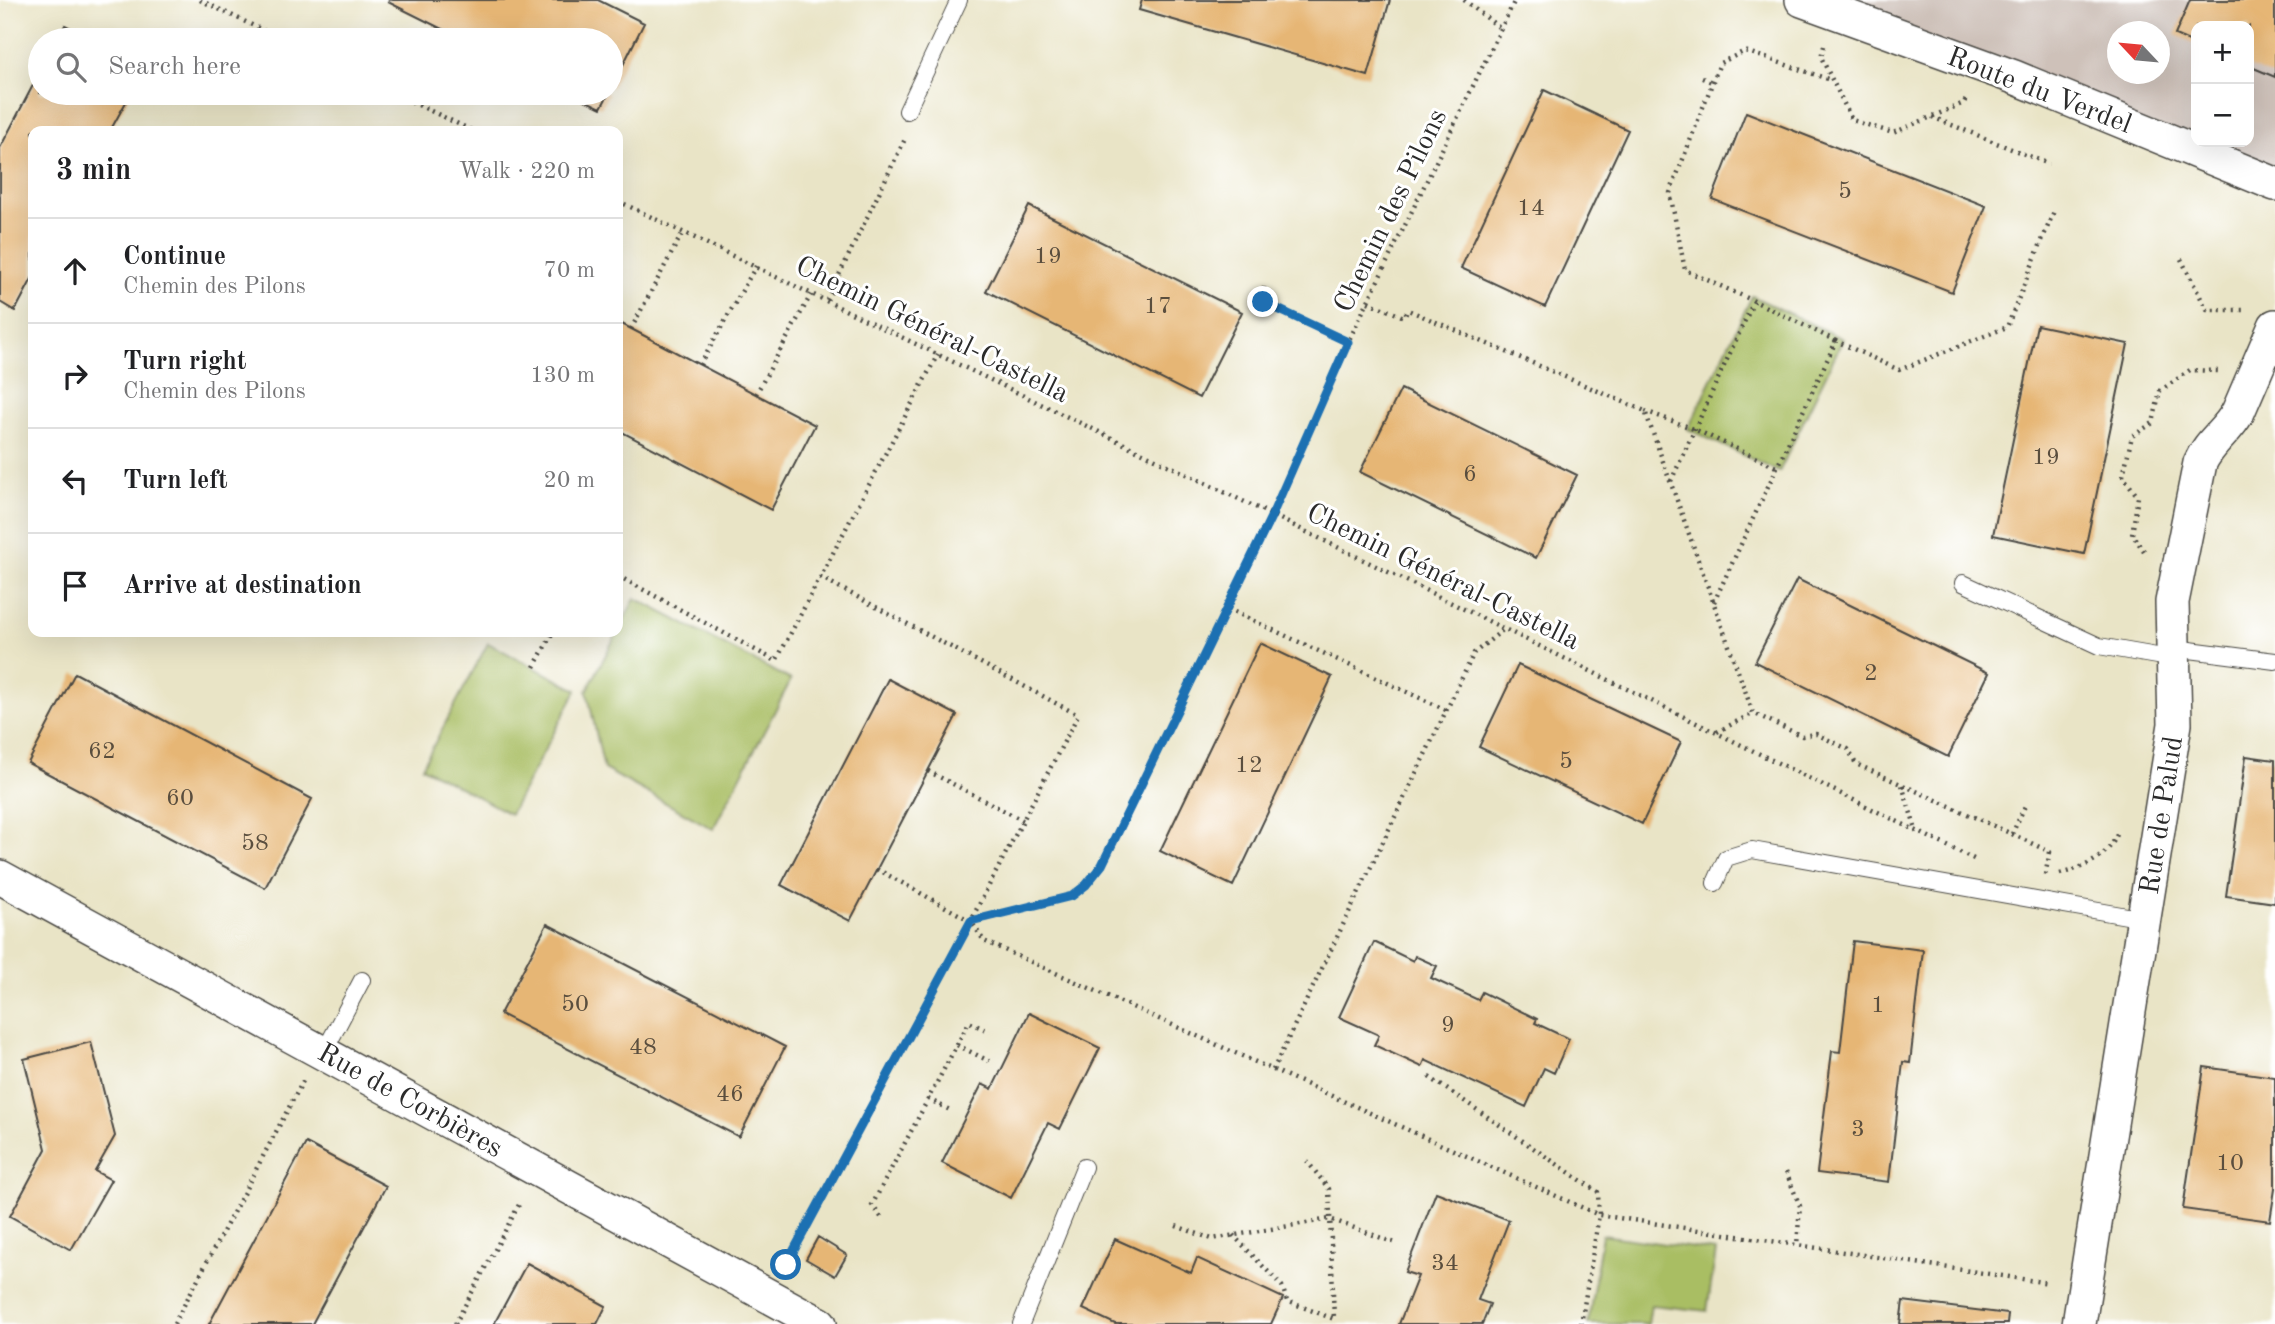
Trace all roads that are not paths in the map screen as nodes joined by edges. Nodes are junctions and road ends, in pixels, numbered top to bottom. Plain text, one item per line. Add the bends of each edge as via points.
1 (959, 0) edge
2 (1802, 0) edge
3 (907, 111) dead end
4 (2275, 184) edge
5 (2261, 318) edge
6 (1963, 583) dead end
7 (2174, 653) junction
8 (2275, 662) edge
9 (0, 877) edge
10 (1715, 883) dead end
11 (2144, 919) junction
12 (362, 980) dead end
13 (324, 1052) junction
14 (1084, 1167) dead end
15 (820, 1324) edge
16 (1021, 1324) edge
17 (2079, 1324) edge

1 - 3 lane
2 - 4 street, Route du Verdel via 2014,77
5 - 7 street, Rue de Palud via 2255,373 2231,425 2206,449 2200,463 2172,602
6 - 7 lane via 2099,646
7 - 8 lane
7 - 11 street, Rue de Palud via 2175,724
9 - 13 street, Rue de Corbières
10 - 11 lane via 1726,858 1752,850
11 - 17 street, Rue de Palud
12 - 13 lane
13 - 15 street, Rue de Corbières
14 - 16 lane

